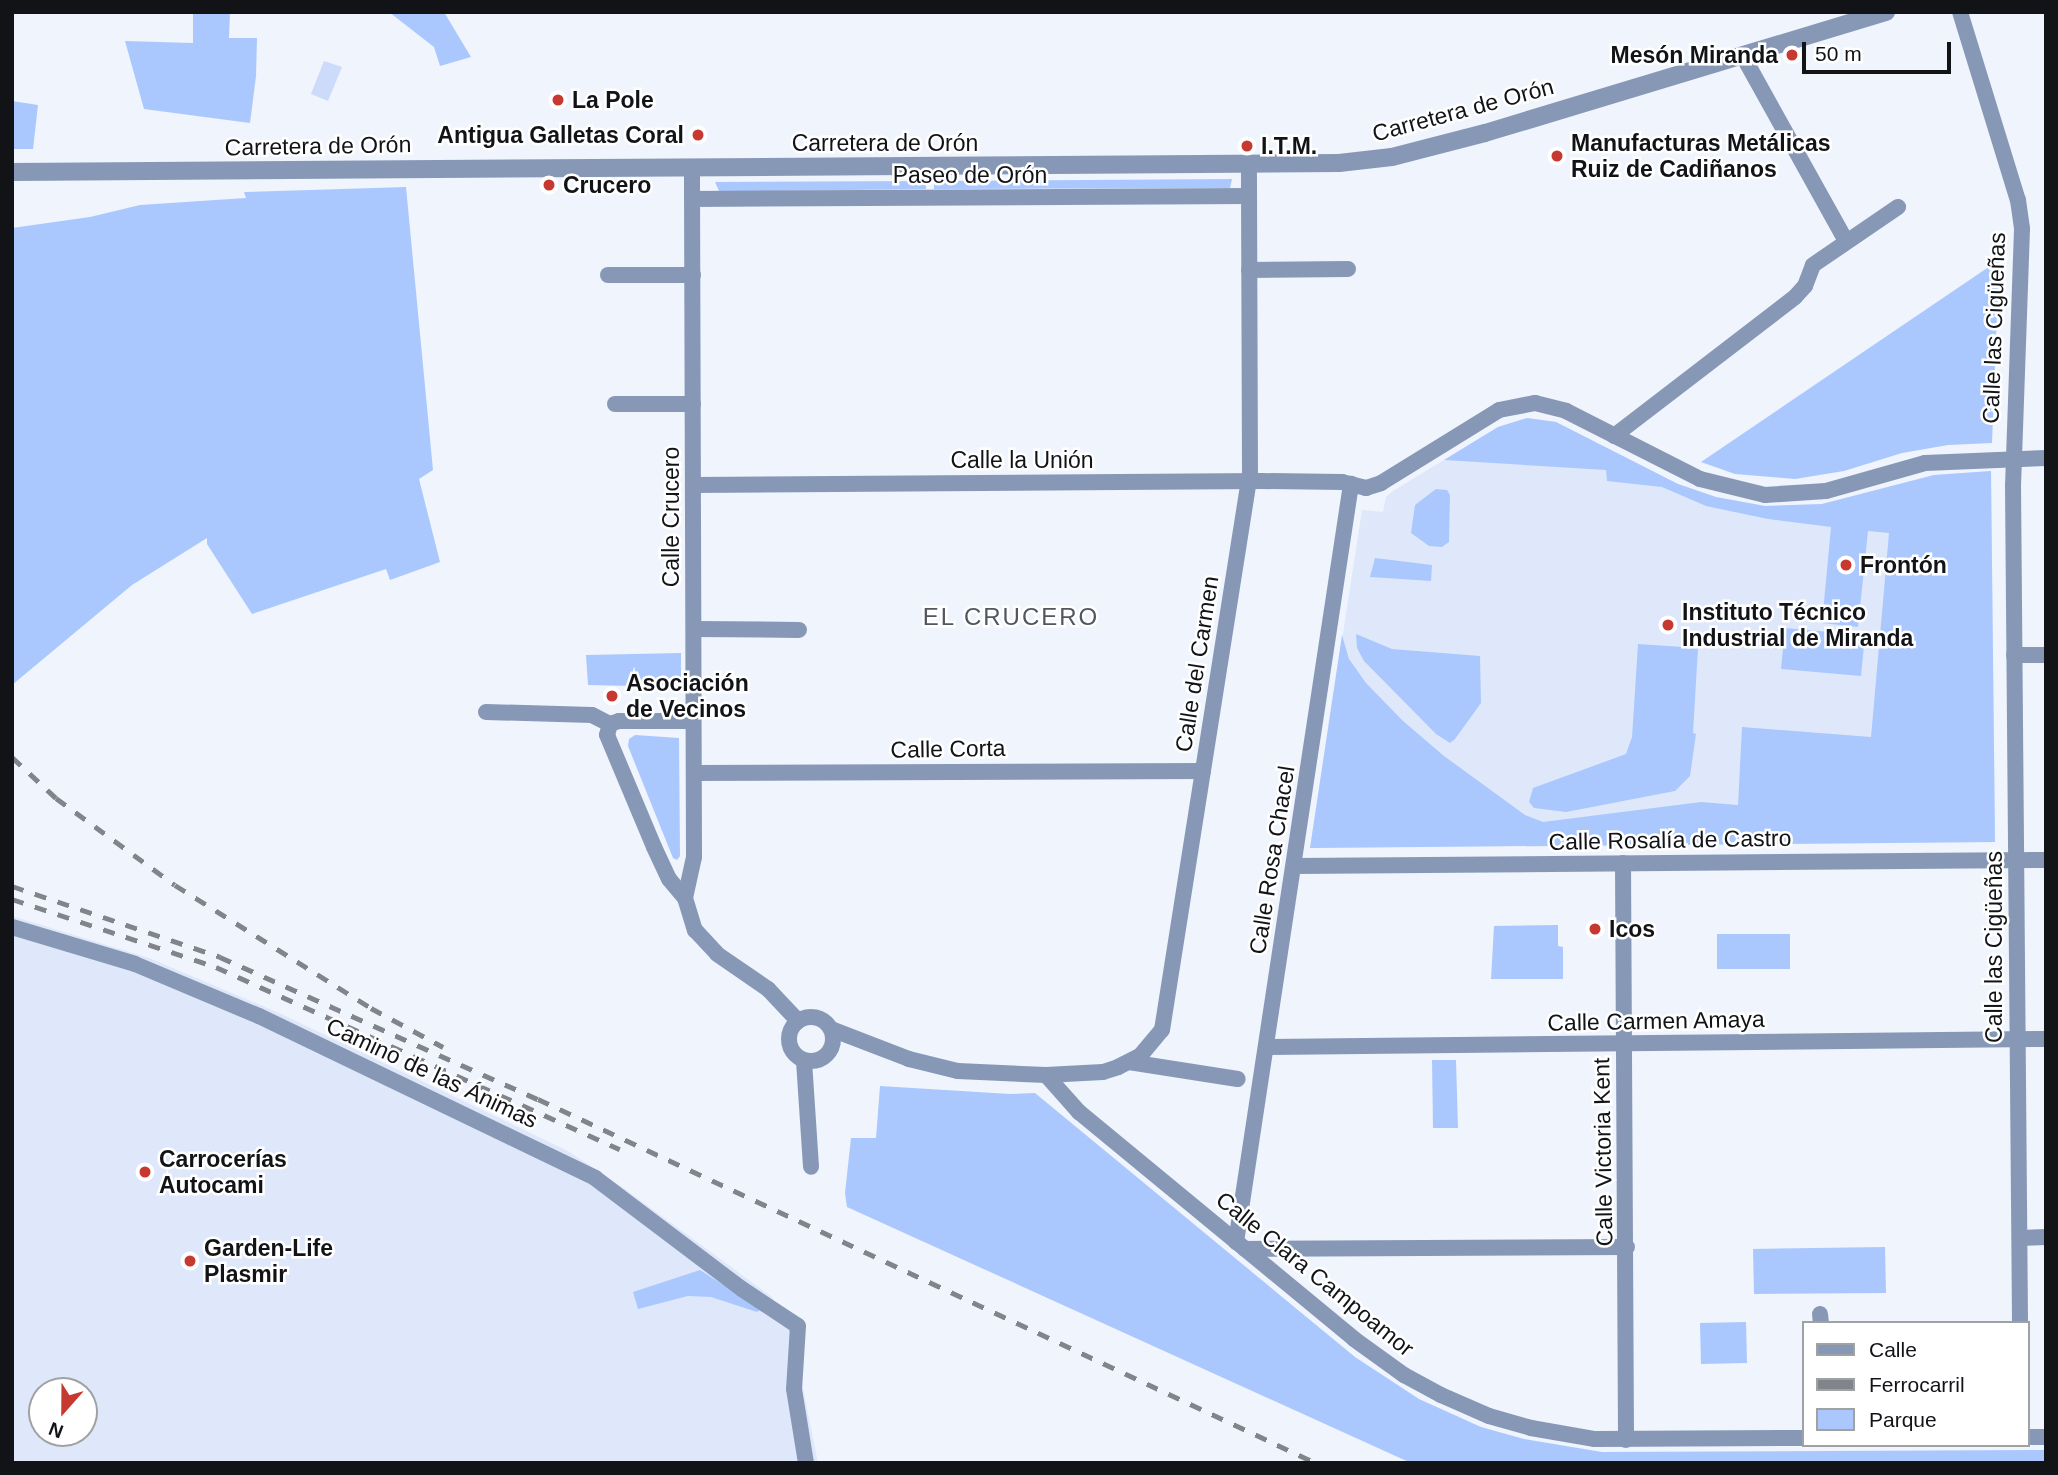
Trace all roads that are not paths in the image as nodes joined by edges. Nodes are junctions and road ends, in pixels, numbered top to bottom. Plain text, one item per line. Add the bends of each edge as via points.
1 (1886, 12) edge
2 (1961, 12) edge
3 (1743, 56) junction
4 (1249, 166) junction
5 (692, 169) junction
6 (12, 172) edge
7 (1249, 196) junction
8 (692, 199) junction
9 (1898, 207) dead end
10 (1846, 241) junction
11 (1348, 269) dead end
12 (1249, 270) junction
13 (608, 275) dead end
14 (693, 275) junction
15 (615, 404) dead end
16 (693, 404) junction
17 (1614, 436) junction
18 (2013, 458) junction
19 (2046, 458) edge
20 (1249, 481) junction
21 (1351, 484) junction
22 (693, 485) junction
23 (694, 629) junction
24 (799, 630) dead end
25 (2014, 655) junction
26 (2046, 655) edge
27 (486, 712) dead end
28 (693, 721) junction
29 (610, 724) junction
30 (1203, 771) junction
31 (694, 773) junction
32 (2016, 860) junction
33 (2046, 860) edge
34 (1623, 863) junction
35 (1294, 866) junction
36 (685, 898) junction
37 (12, 927) edge
38 (798, 1021) junction
39 (831, 1029) junction
40 (2018, 1039) junction
41 (2046, 1039) edge
42 (1625, 1045) junction
43 (1266, 1047) junction
44 (1135, 1059) junction
45 (804, 1061) junction
46 (1046, 1075) junction
47 (1238, 1079) dead end
48 (811, 1167) dead end
49 (2046, 1237) edge
50 (2020, 1238) junction
51 (1241, 1246) junction
52 (1627, 1247) junction
53 (2020, 1321) edge
54 (1802, 1438) edge
55 (1626, 1440) junction
56 (806, 1463) edge

1 - 3 street, Carretera de Orón
2 - 18 street, Calle las Cigüeñas via 2021,221
3 - 4 street, Carretera de Orón via 1420,150 1339,163
3 - 10 street
4 - 5 street, Carretera de Orón
4 - 7 street, Calle del Carmen
5 - 6 street, Carretera de Orón
5 - 8 street, Calle Crucero
7 - 8 street, Paseo de Orón
7 - 12 street, Calle del Carmen
8 - 14 street, Calle Crucero
9 - 10 street
10 - 17 street via 1813,265 1795,297
11 - 12 street
12 - 20 street, Calle del Carmen
13 - 14 street
14 - 16 street, Calle Crucero
15 - 16 street
16 - 22 street, Calle Crucero
17 - 18 street, Calle la Unión via 1700,479 1765,495 1826,491 1925,463
17 - 21 street, Calle la Unión via 1556,407 1520,405 1499,410 1381,483 1366,488
18 - 19 street, Calle la Unión
18 - 25 street, Calle las Cigüeñas
20 - 21 street, Calle la Unión
20 - 22 street, Calle la Unión
20 - 30 street, Calle del Carmen
21 - 35 street, Calle Rosa Chacel
22 - 23 street, Calle Crucero
23 - 24 street
23 - 28 street, Calle Crucero
25 - 26 street
25 - 32 street, Calle las Cigüeñas
27 - 29 street via 592,715
28 - 29 street
28 - 31 street, Calle Crucero
29 - 36 street via 607,735 654,848 669,879
30 - 31 street, Calle Corta
30 - 44 street, Calle del Carmen via 1162,1030
31 - 36 street, Calle Crucero via 694,857
32 - 33 street, Calle Rosalía de Castro
32 - 34 street, Calle Rosalía de Castro
32 - 40 street, Calle las Cigüeñas
34 - 35 street, Calle Rosalía de Castro
34 - 42 street, Calle Victoria Kent
35 - 43 street, Calle Rosa Chacel
36 - 38 street via 704,944 768,989
37 - 56 street, Camino de las Ánimas via 135,964 259,1016 594,1178 798,1326 794,1389
38 - 39 street via 813,1017
38 - 45 street via 789,1032 789,1046
39 - 45 street via 833,1044 825,1056
39 - 46 street via 909,1059 957,1071
40 - 41 street, Calle Carmen Amaya
40 - 42 street, Calle Carmen Amaya
40 - 50 street, Calle las Cigüeñas
42 - 43 street, Calle Carmen Amaya
42 - 52 street, Calle Victoria Kent
43 - 51 street, Calle Rosa Chacel
44 - 46 street via 1102,1072
44 - 47 street
45 - 48 street
46 - 51 street, Calle Clara Campoamor via 1079,1112
49 - 50 street
50 - 53 street, Calle las Cigüeñas
51 - 52 street
51 - 55 street, Calle Clara Campoamor via 1375,1355 1441,1395 1531,1428
52 - 55 street, Calle Victoria Kent
54 - 55 street, Calle Clara Campoamor

